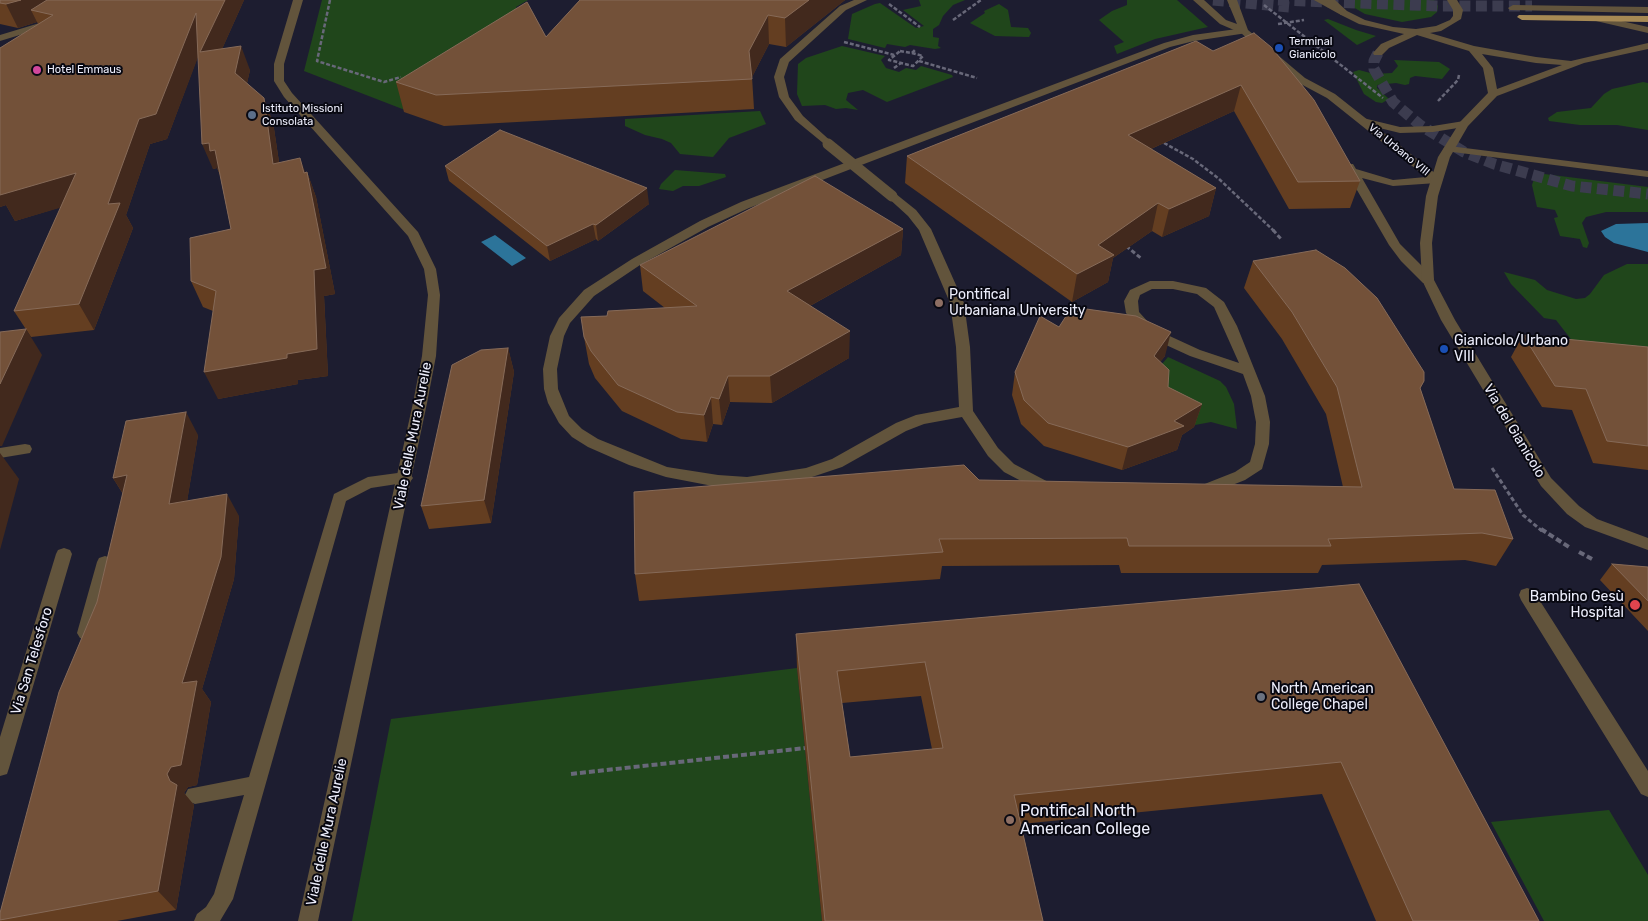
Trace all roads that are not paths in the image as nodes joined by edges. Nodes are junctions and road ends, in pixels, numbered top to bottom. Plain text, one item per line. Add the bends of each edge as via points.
1 (298, 0) edge
2 (862, 0) edge
3 (1198, 0) edge
4 (1232, 0) edge
5 (1319, 0) edge
6 (1330, 0) edge
7 (1452, 0) edge
8 (1513, 8) dead end
9 (1648, 10) edge
10 (1344, 13) junction
11 (1522, 17) dead end
12 (1599, 19) junction
13 (1648, 19) edge
14 (1648, 30) edge
15 (1244, 31) junction
16 (1416, 32) junction
17 (0, 38) edge
18 (14, 45) edge
19 (1648, 46) edge
20 (1473, 49) junction
21 (1378, 52) dead end
22 (1581, 62) junction
23 (1301, 80) junction
24 (1307, 94) edge
25 (1493, 94) junction
26 (1363, 121) junction
27 (1464, 124) junction
28 (1449, 149) junction
29 (1342, 154) edge
30 (1352, 171) junction
31 (1648, 174) edge
32 (1436, 180) junction
33 (1428, 280) junction
34 (1250, 371) junction
35 (966, 411) junction
36 (25, 448) dead end
37 (0, 454) edge
38 (404, 478) junction
39 (1190, 494) edge
40 (1066, 495) edge
41 (1648, 544) edge
42 (64, 554) dead end
43 (106, 562) edge
44 (1527, 595) dead end
45 (82, 647) edge
46 (0, 768) edge
47 (256, 784) junction
48 (1648, 788) edge
49 (195, 795) dead end
50 (204, 921) edge
51 (308, 921) edge

1 - 38 street, Viale delle Mura Aurelie via 279,64 281,86 410,230 430,269 434,295 429,356
2 - 35 street, bridge via 843,8 784,61 779,77 784,98 799,118 828,144 919,219 932,241 957,303
3 - 15 street, Via Urbano VIII via 1223,22
4 - 15 street, Via Urbano VIII
5 - 10 street
6 - 10 street
7 - 16 street via 1458,10 1456,20 1438,29
8 - 9 street
10 - 16 street via 1371,25
11 - 12 main road
12 - 13 main road
12 - 14 street
15 - 23 street, Via Urbano VIII
15 - 35 street via 1168,45 745,205 704,224 589,293 564,321 557,336 550,369 554,403 577,433 634,461 666,472 718,481 747,483 807,473 836,463 921,419
16 - 20 street
16 - 21 street
17 - 18 street via 47,22
19 - 22 street, Via del Gianicolo
20 - 22 street via 1536,60
20 - 25 street via 1488,68
22 - 25 street, Via del Gianicolo
23 - 24 street, Via Urbano VIII
23 - 26 street, Via Urbano VIII via 1331,96
25 - 27 street, Via del Gianicolo
26 - 27 street, Via Urbano VIII via 1408,130
26 - 32 street, Via Urbano VIII
27 - 28 street, Via del Gianicolo
28 - 31 street
28 - 32 street, Via del Gianicolo
29 - 30 street
30 - 32 street, Via Urbano VIII via 1392,183
30 - 33 street via 1395,245
32 - 33 street, Via del Gianicolo via 1426,228
33 - 41 street, Via del Gianicolo via 1473,363 1553,492 1578,515 1608,531
34 - 34 street via 1179,346 1144,326 1134,313 1131,301 1135,293 1141,288 1163,284 1201,292 1218,304
34 - 39 street via 1263,422 1257,465 1215,487
35 - 40 street via 993,452 1009,468 1031,482
36 - 37 street
38 - 47 street via 368,483 339,498
38 - 51 street, Viale delle Mura Aurelie
42 - 46 street, Via San Telesforo
43 - 45 street
44 - 48 street
47 - 49 street
47 - 50 street via 224,899

